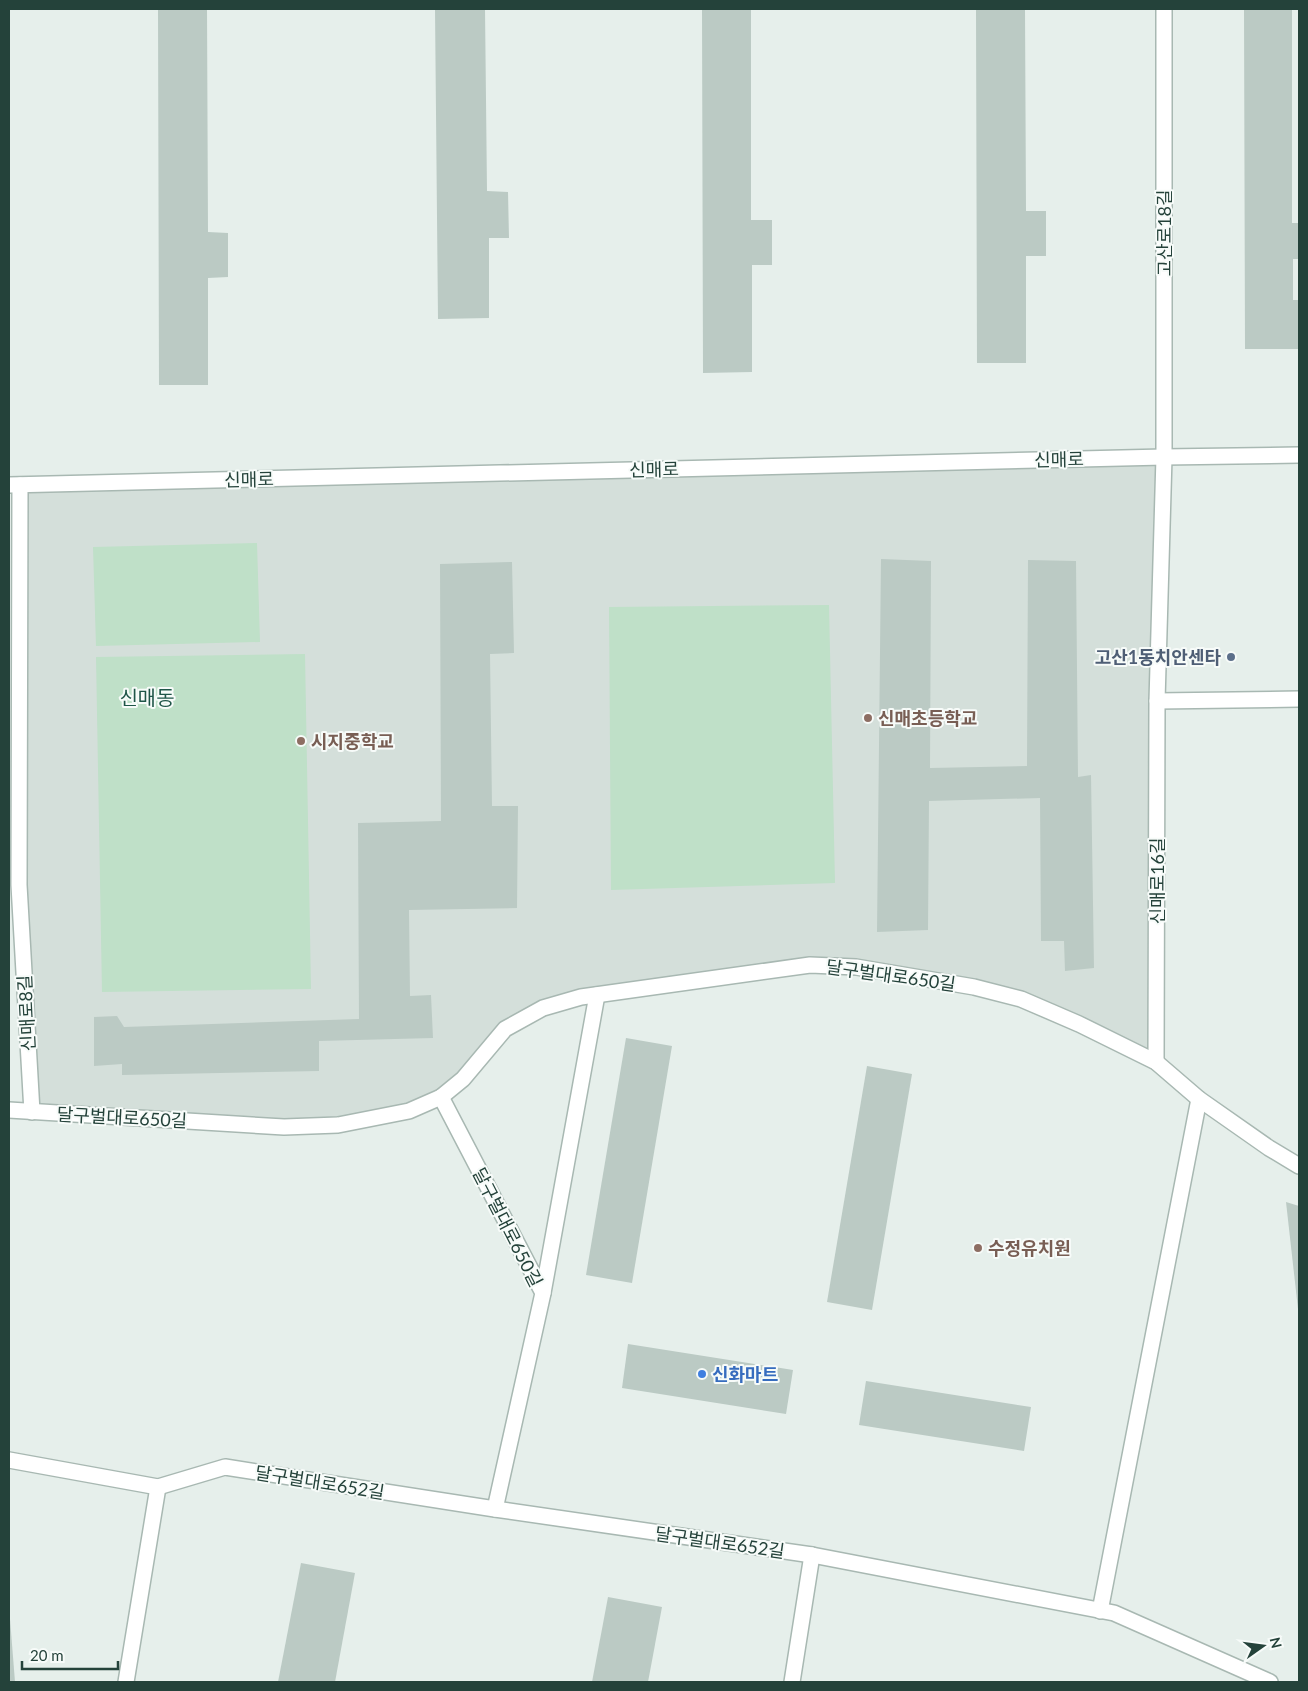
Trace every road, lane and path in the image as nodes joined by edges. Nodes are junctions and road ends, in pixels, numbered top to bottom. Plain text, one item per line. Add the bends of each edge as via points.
1 (1164, 9) edge
2 (1299, 455) edge
3 (1164, 457) junction
4 (15, 485) edge
5 (14, 692) edge
6 (1299, 699) edge
7 (1157, 701) junction
8 (14, 885) edge
9 (597, 995) junction
10 (1156, 1062) junction
11 (441, 1097) junction
12 (1199, 1099) junction
13 (9, 1110) edge
14 (32, 1112) junction
15 (1299, 1166) edge
16 (543, 1294) junction
17 (9, 1460) edge
18 (158, 1487) junction
19 (494, 1509) junction
20 (812, 1555) junction
21 (1100, 1611) junction
22 (126, 1682) edge
23 (792, 1682) edge
24 (1270, 1682) edge

1 - 3 street, 고산로18길
2 - 3 street, 신매로
3 - 4 street, 신매로
3 - 7 street, 신매로16길
4 - 5 street, 신매로8길
5 - 8 street, 신매로8길
6 - 7 street
7 - 10 street, 신매로16길
8 - 14 street, 신매로8길
9 - 10 street, 달구벌대로650길 via 810,964 856,968 974,987 1021,999
9 - 11 street, 달구벌대로650길 via 543,1008 505,1029 463,1079
9 - 16 street
10 - 12 street, 달구벌대로650길
11 - 14 street, 달구벌대로650길 via 408,1111 338,1125 284,1127
11 - 16 street, 달구벌대로650길
12 - 15 street, 달구벌대로650길
12 - 21 street
13 - 14 street, 달구벌대로650길
16 - 19 street, 달구벌대로650길
17 - 18 street, 달구벌대로652길
18 - 19 street, 달구벌대로652길 via 224,1467
18 - 22 street
19 - 20 street, 달구벌대로652길
20 - 21 street, 달구벌대로652길
20 - 23 street
21 - 24 street, 달구벌대로652길 via 1114,1613

